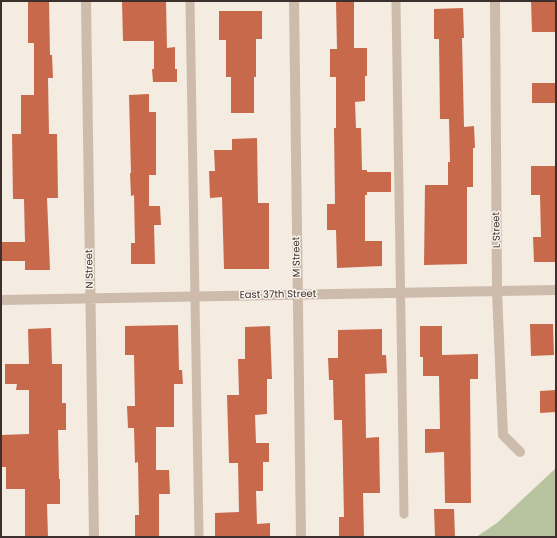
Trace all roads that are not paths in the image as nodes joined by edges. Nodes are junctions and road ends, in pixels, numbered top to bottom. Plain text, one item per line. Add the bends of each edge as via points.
1 (86, 1) edge
2 (190, 1) edge
3 (294, 1) edge
4 (396, 1) edge
5 (494, 1) edge
6 (556, 290) edge
7 (497, 291) junction
8 (400, 293) junction
9 (298, 295) junction
10 (195, 297) junction
11 (91, 298) junction
12 (1, 300) edge
13 (520, 452) dead end
14 (404, 514) dead end
15 (94, 537) edge
16 (199, 537) edge
17 (301, 537) edge

1 - 11 street, N Street
2 - 10 lane
3 - 9 street, M Street
4 - 8 lane
5 - 7 street, L Street
6 - 7 street, East 37th Street
7 - 8 street, East 37th Street
7 - 13 street, L Street via 503,435
8 - 9 street, East 37th Street
8 - 14 lane
9 - 10 street, East 37th Street
9 - 17 street, M Street
10 - 11 street, East 37th Street
10 - 16 lane
11 - 12 street, East 37th Street
11 - 15 street, N Street

